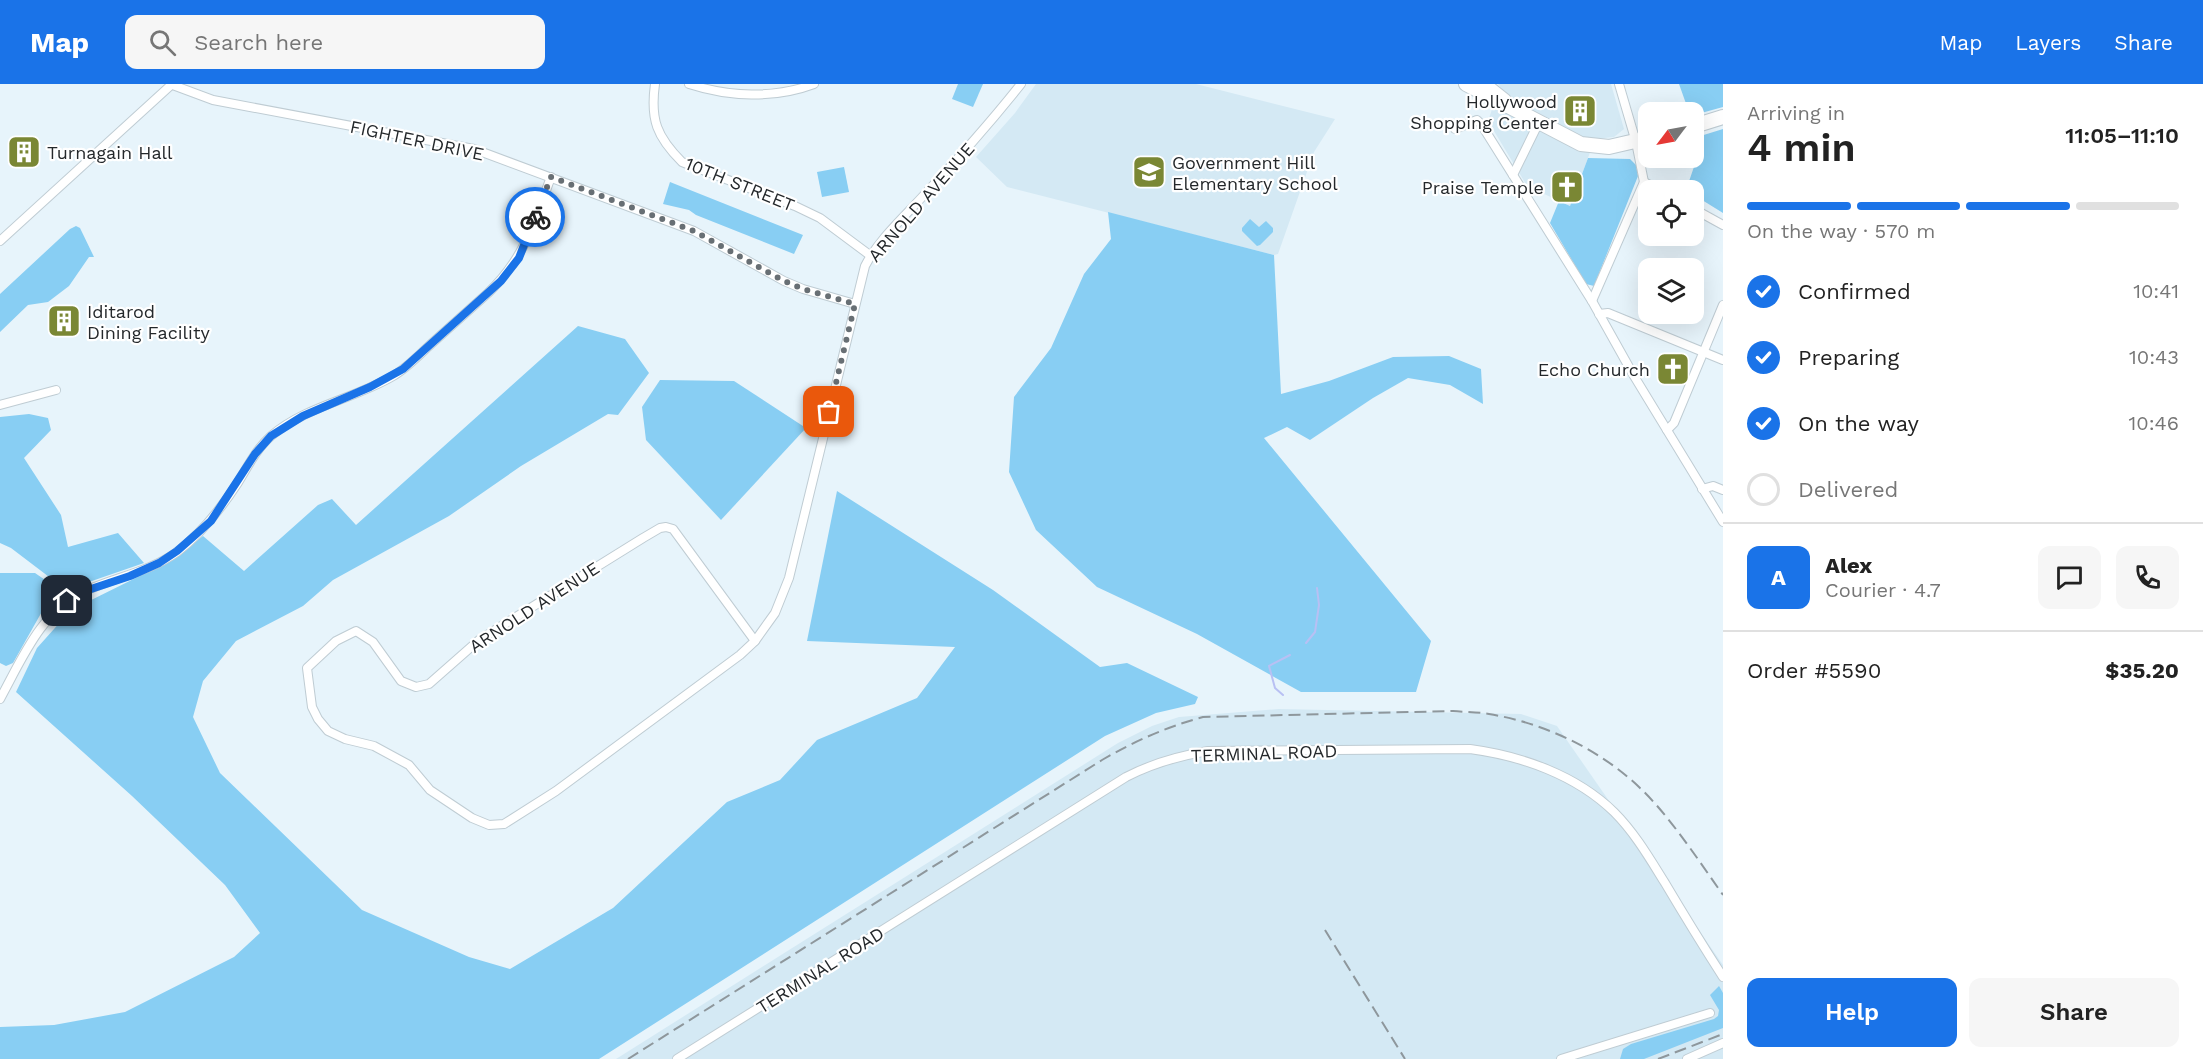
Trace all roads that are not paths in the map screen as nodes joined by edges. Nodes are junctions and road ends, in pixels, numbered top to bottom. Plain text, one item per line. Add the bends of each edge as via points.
1 (655, 84) edge
2 (689, 84) edge
3 (814, 84) edge
4 (1021, 84) edge
5 (1466, 84) edge
6 (1485, 84) edge
7 (1619, 84) edge
8 (170, 85) edge
9 (1516, 108) junction
10 (1723, 117) edge
11 (1539, 122) junction
12 (1704, 123) edge
13 (1455, 129) dead end
14 (1638, 130) edge
15 (1638, 141) edge
16 (1513, 175) junction
17 (551, 177) junction
18 (1638, 196) edge
19 (1704, 215) edge
20 (1723, 225) edge
21 (0, 241) edge
22 (871, 256) junction
23 (1592, 301) junction
24 (855, 304) junction
25 (1723, 305) edge
26 (1599, 314) junction
27 (1704, 352) junction
28 (1723, 360) edge
29 (56, 390) dead end
30 (0, 405) edge
31 (1668, 430) junction
32 (1702, 489) junction
33 (1723, 490) edge
34 (1723, 522) edge
35 (754, 641) junction
36 (0, 699) edge
37 (1723, 977) edge
38 (1710, 1013) dead end
39 (1723, 1043) edge
40 (677, 1059) edge
41 (1561, 1059) edge
42 (1688, 1059) edge

1 - 22 street, 10TH STREET via 655,121 669,149 682,162 820,218
2 - 3 street via 753,95
4 - 22 street, ARNOLD AVENUE
5 - 9 main road
6 - 9 street
7 - 14 street
8 - 17 street, FIGHTER DRIVE via 213,100 474,149
8 - 21 street
9 - 11 main road
10 - 12 main road
11 - 15 main road via 1581,144 1609,147
11 - 16 street
13 - 16 street via 1477,120
16 - 23 street
17 - 24 street, FIGHTER DRIVE via 694,231 803,289
17 - 36 street via 519,258 488,293 403,369 303,416 271,436 211,521 177,551 159,563 67,601 38,631
18 - 23 street
19 - 20 street
22 - 24 street, ARNOLD AVENUE
23 - 26 street
24 - 35 street, ARNOLD AVENUE via 789,578 775,613
25 - 27 street
26 - 27 street via 1608,313
26 - 31 street
27 - 28 street
27 - 31 street
29 - 30 street
31 - 32 street
32 - 33 street via 1713,486
32 - 34 street
35 - 35 street, ARNOLD AVENUE via 556,791 504,824 489,825 430,790 409,765 374,746 328,731 312,707 307,668 336,641 357,631 373,642 401,681 416,687 429,684 478,640 666,527 673,529
37 - 40 street, TERMINAL ROAD via 1645,852 1615,813 1578,785 1535,764 1470,749 1208,751 1177,756 1126,777
38 - 41 street
39 - 42 street

